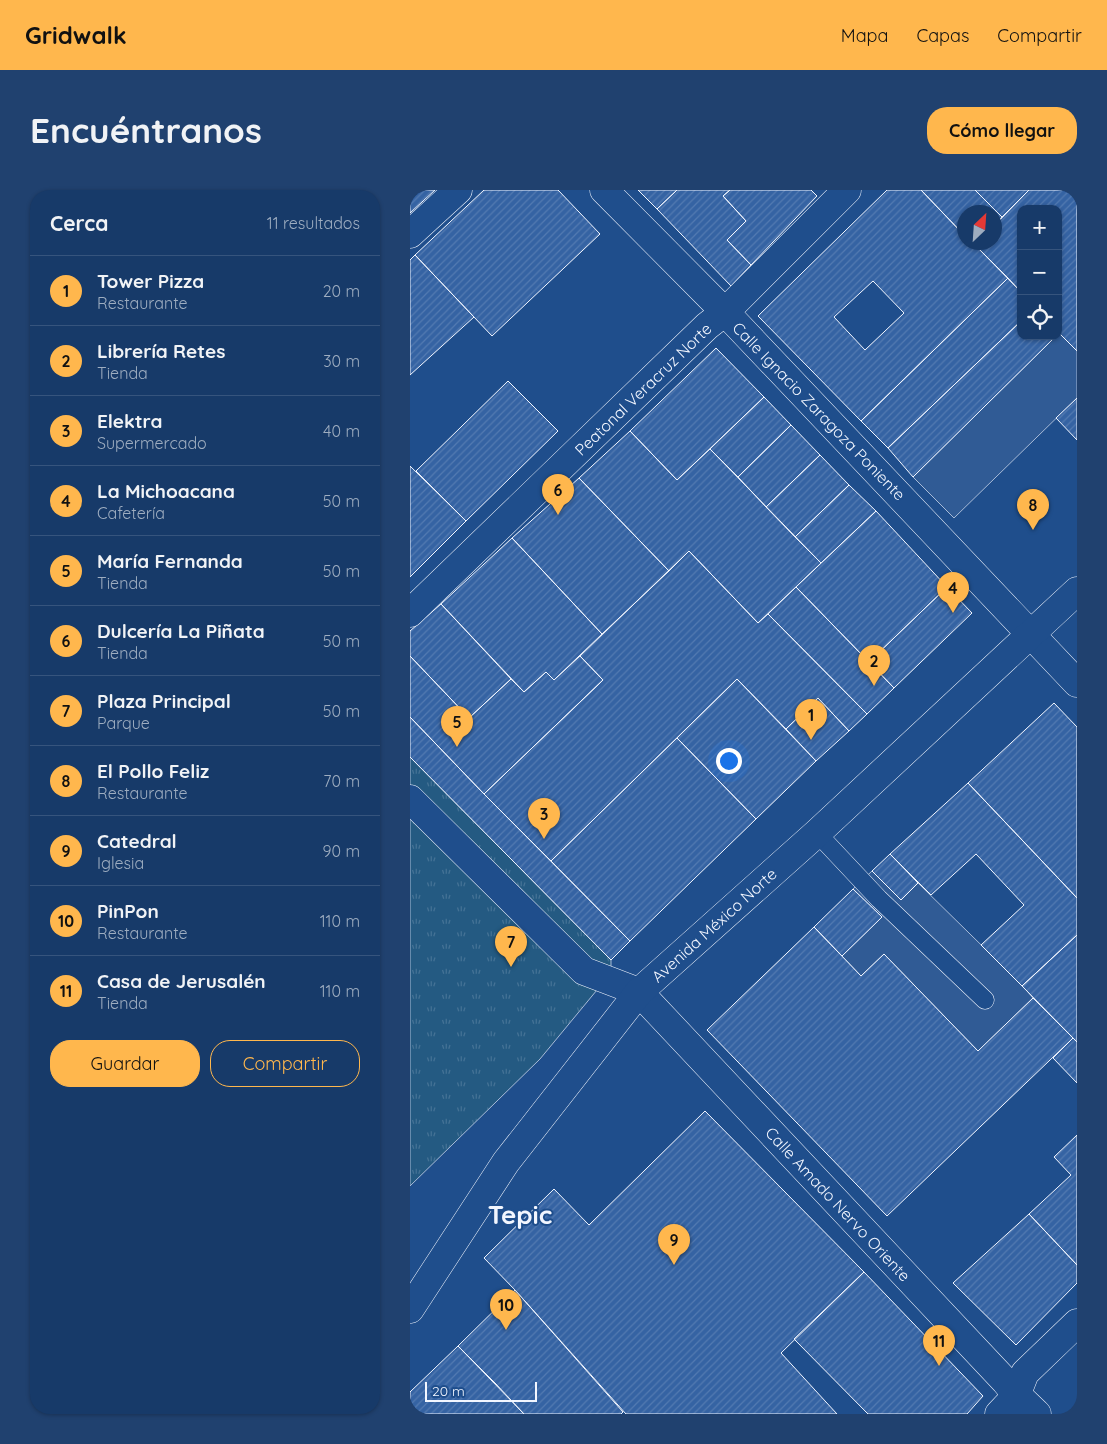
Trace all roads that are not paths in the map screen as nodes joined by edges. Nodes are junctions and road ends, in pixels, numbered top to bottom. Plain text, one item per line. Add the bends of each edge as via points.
1 (458, 190) edge
2 (604, 190) edge
3 (847, 190) edge
4 (410, 234) edge
5 (725, 312) junction
6 (1077, 592) edge
7 (410, 613) edge
8 (1032, 634) junction
9 (1077, 683) edge
10 (410, 799) edge
11 (816, 833) junction
12 (639, 992) junction
13 (985, 1000) dead end
14 (410, 1309) edge
15 (1077, 1323) edge
16 (1008, 1405) edge
17 (1037, 1414) edge

1 - 4 street
2 - 5 street, Calle Ignacio Zaragoza Poniente
3 - 5 street, Peatonal Veracruz Norte
5 - 7 street, Peatonal Veracruz Norte
5 - 8 street, Calle Ignacio Zaragoza Poniente
6 - 8 street, Avenida México Norte
8 - 9 street, Calle Ignacio Zaragoza Poniente
8 - 11 street, Avenida México Norte
10 - 12 street via 584,970
11 - 12 street, Avenida México Norte
11 - 13 lane via 879,899
12 - 14 street, Avenida México Norte via 506,1162
12 - 16 street, Calle Amado Nervo Oriente via 1005,1381
15 - 16 street via 1025,1374
16 - 17 street, Calle Amado Nervo Oriente via 1027,1404

